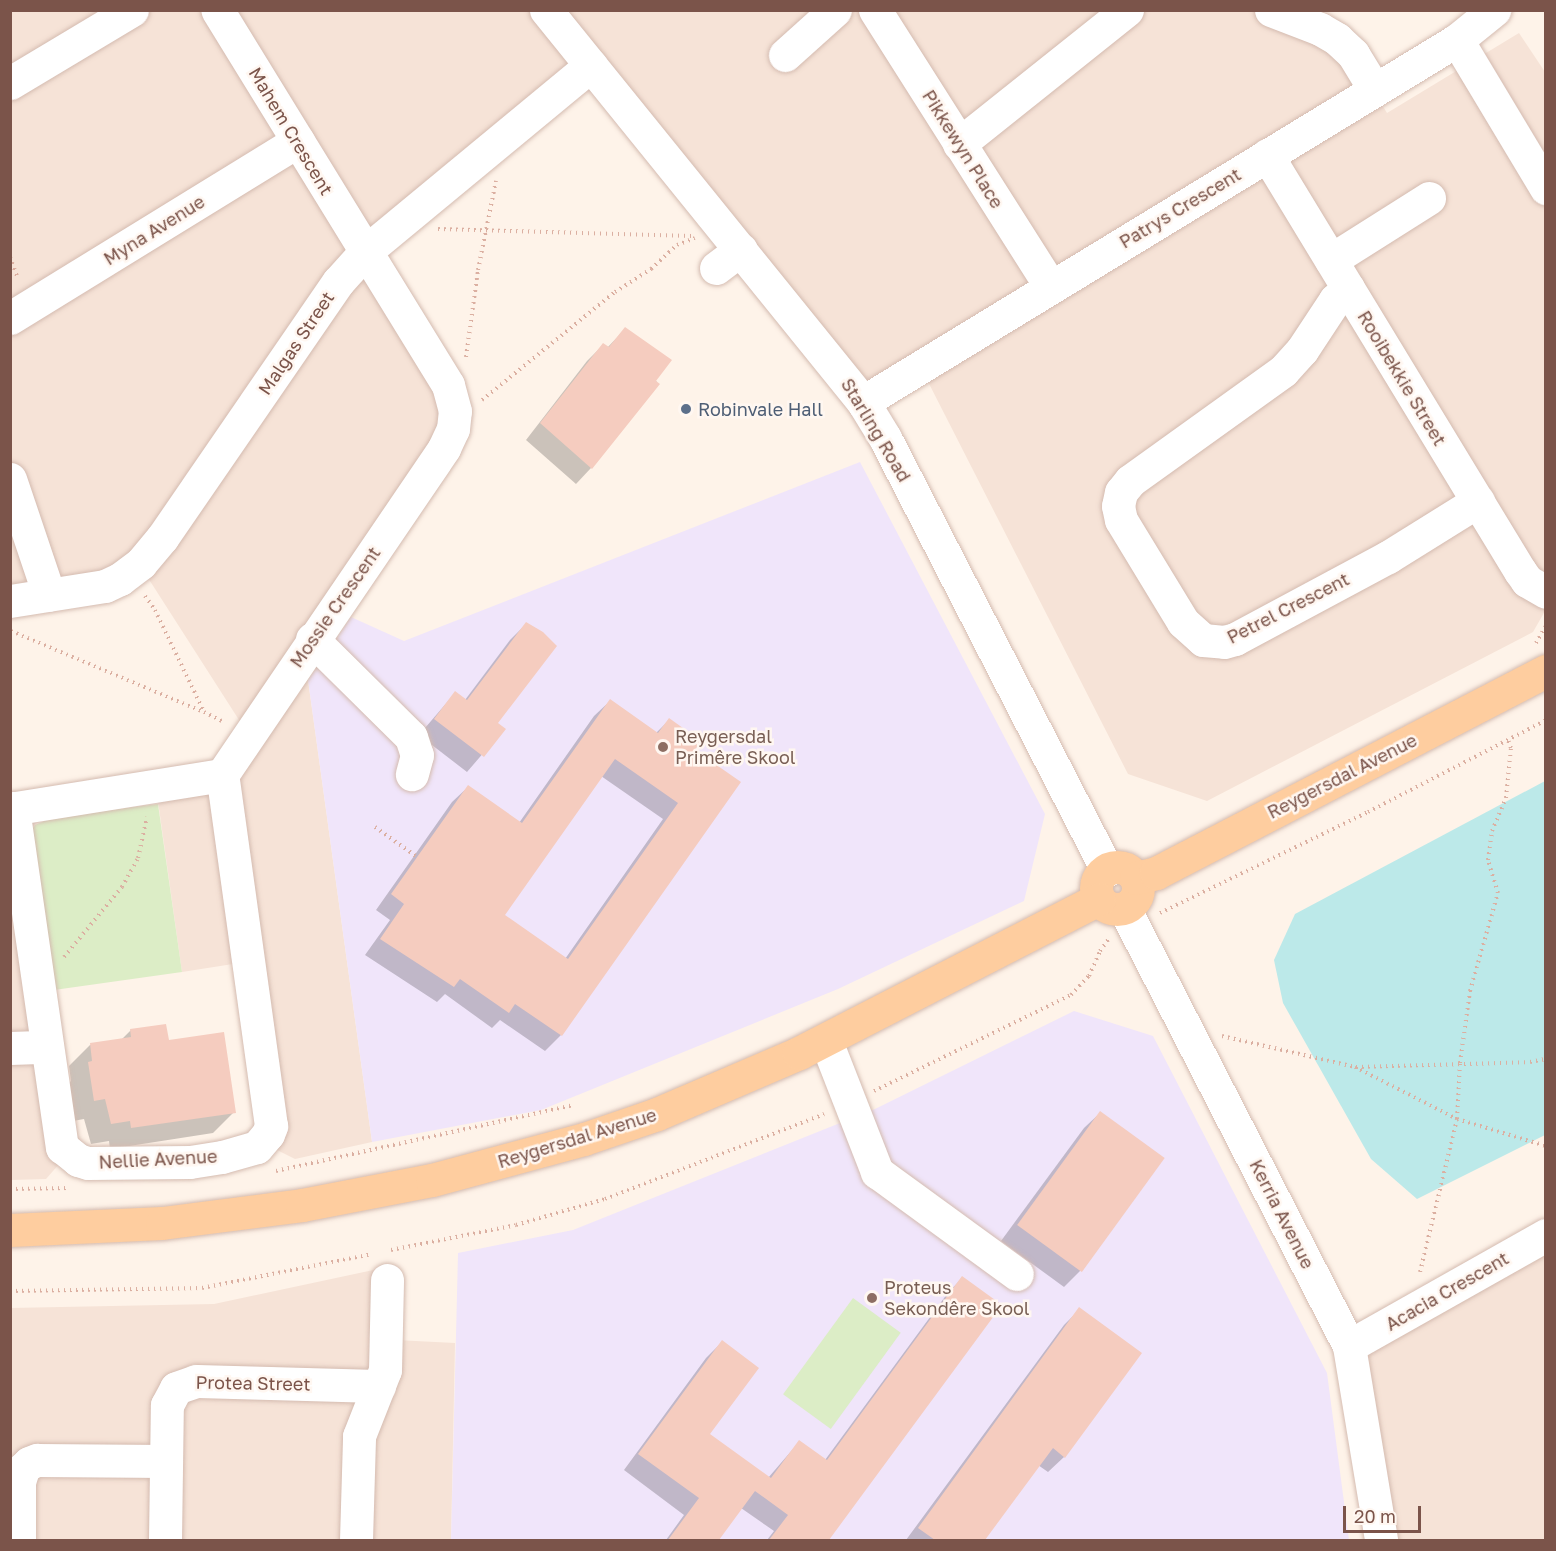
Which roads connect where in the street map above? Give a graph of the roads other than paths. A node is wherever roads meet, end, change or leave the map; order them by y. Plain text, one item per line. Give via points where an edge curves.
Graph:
1 (132, 10) edge
2 (216, 10) edge
3 (546, 10) edge
4 (835, 10) edge
5 (875, 10) edge
6 (1127, 10) edge
7 (1271, 10) edge
8 (1494, 10) edge
9 (1456, 40) junction
10 (785, 55) dead end
11 (591, 65) junction
12 (10, 83) edge
13 (1375, 90) junction
14 (298, 141) junction
15 (959, 144) junction
16 (1268, 155) junction
17 (1545, 188) edge
18 (1429, 198) dead end
19 (365, 252) junction
20 (1331, 260) junction
21 (1051, 287) junction
22 (1348, 288) junction
23 (10, 318) edge
24 (863, 402) junction
25 (10, 479) edge
26 (1478, 501) junction
27 (1545, 592) edge
28 (49, 595) junction
29 (10, 601) edge
30 (312, 639) junction
31 (1545, 670) edge
32 (412, 774) dead end
33 (222, 775) junction
34 (12, 808) edge
35 (1120, 896) junction
36 (826, 1041) junction
37 (10, 1047) edge
38 (47, 1047) junction
39 (10, 1230) edge
40 (1545, 1234) edge
41 (384, 1261) road end
42 (1017, 1274) dead end
43 (1349, 1346) junction
44 (378, 1386) junction
45 (166, 1461) junction
46 (19, 1540) edge
47 (165, 1540) edge
48 (356, 1540) edge
49 (1381, 1540) edge

1 - 12 street
2 - 14 street, Mahem Crescent
3 - 11 street, Starling Road
4 - 10 street
5 - 15 street, Pikkewyn Place
6 - 15 street
7 - 13 street via 1337,39 1353,54
8 - 9 street, Patrys Crescent
9 - 13 street, Patrys Crescent
9 - 17 street
11 - 19 street, Malgas Street
11 - 24 street, Starling Road via 728,258
13 - 16 street, Patrys Crescent
14 - 19 street, Mahem Crescent
14 - 23 street, Myna Avenue
15 - 21 street, Pikkewyn Place
16 - 20 street, Rooibekkie Street
16 - 21 street, Patrys Crescent
18 - 20 street
19 - 28 street, Malgas Street via 338,282 162,538 133,570 105,586
19 - 30 street, Mossie Crescent via 451,398 453,429 444,448
20 - 22 street, Rooibekkie Street
21 - 24 street, Patrys Crescent
22 - 26 street, Rooibekkie Street
22 - 26 street, Petrel Crescent via 1283,371 1130,481 1121,492 1121,520 1158,581 1188,629 1203,640 1224,642 1388,557
24 - 35 street, Starling Road
25 - 28 street
26 - 27 street, Rooibekkie Street via 1527,581
28 - 29 street, Malgas Street
30 - 32 street via 411,737 417,754
30 - 33 street, Mossie Crescent
31 - 35 main road, Reygersdal Avenue via 1156,873
33 - 34 street
33 - 38 street, Nellie Avenue via 270,1116 268,1134 249,1151 190,1162 78,1160 62,1148
34 - 38 street, Nellie Avenue
35 - 36 main road, Reygersdal Avenue
35 - 43 street, Kerria Avenue
36 - 39 main road, Reygersdal Avenue via 657,1114 573,1142 432,1180 233,1215 103,1227
36 - 42 street via 878,1172
37 - 38 street
40 - 43 street, Acacia Crescent
41 - 44 street via 385,1370
43 - 49 street, Kerria Avenue
44 - 45 street, Protea Street via 196,1381 182,1384 168,1398
44 - 48 street via 359,1436
45 - 46 street via 29,1463 20,1482
45 - 47 street, Protea Street

